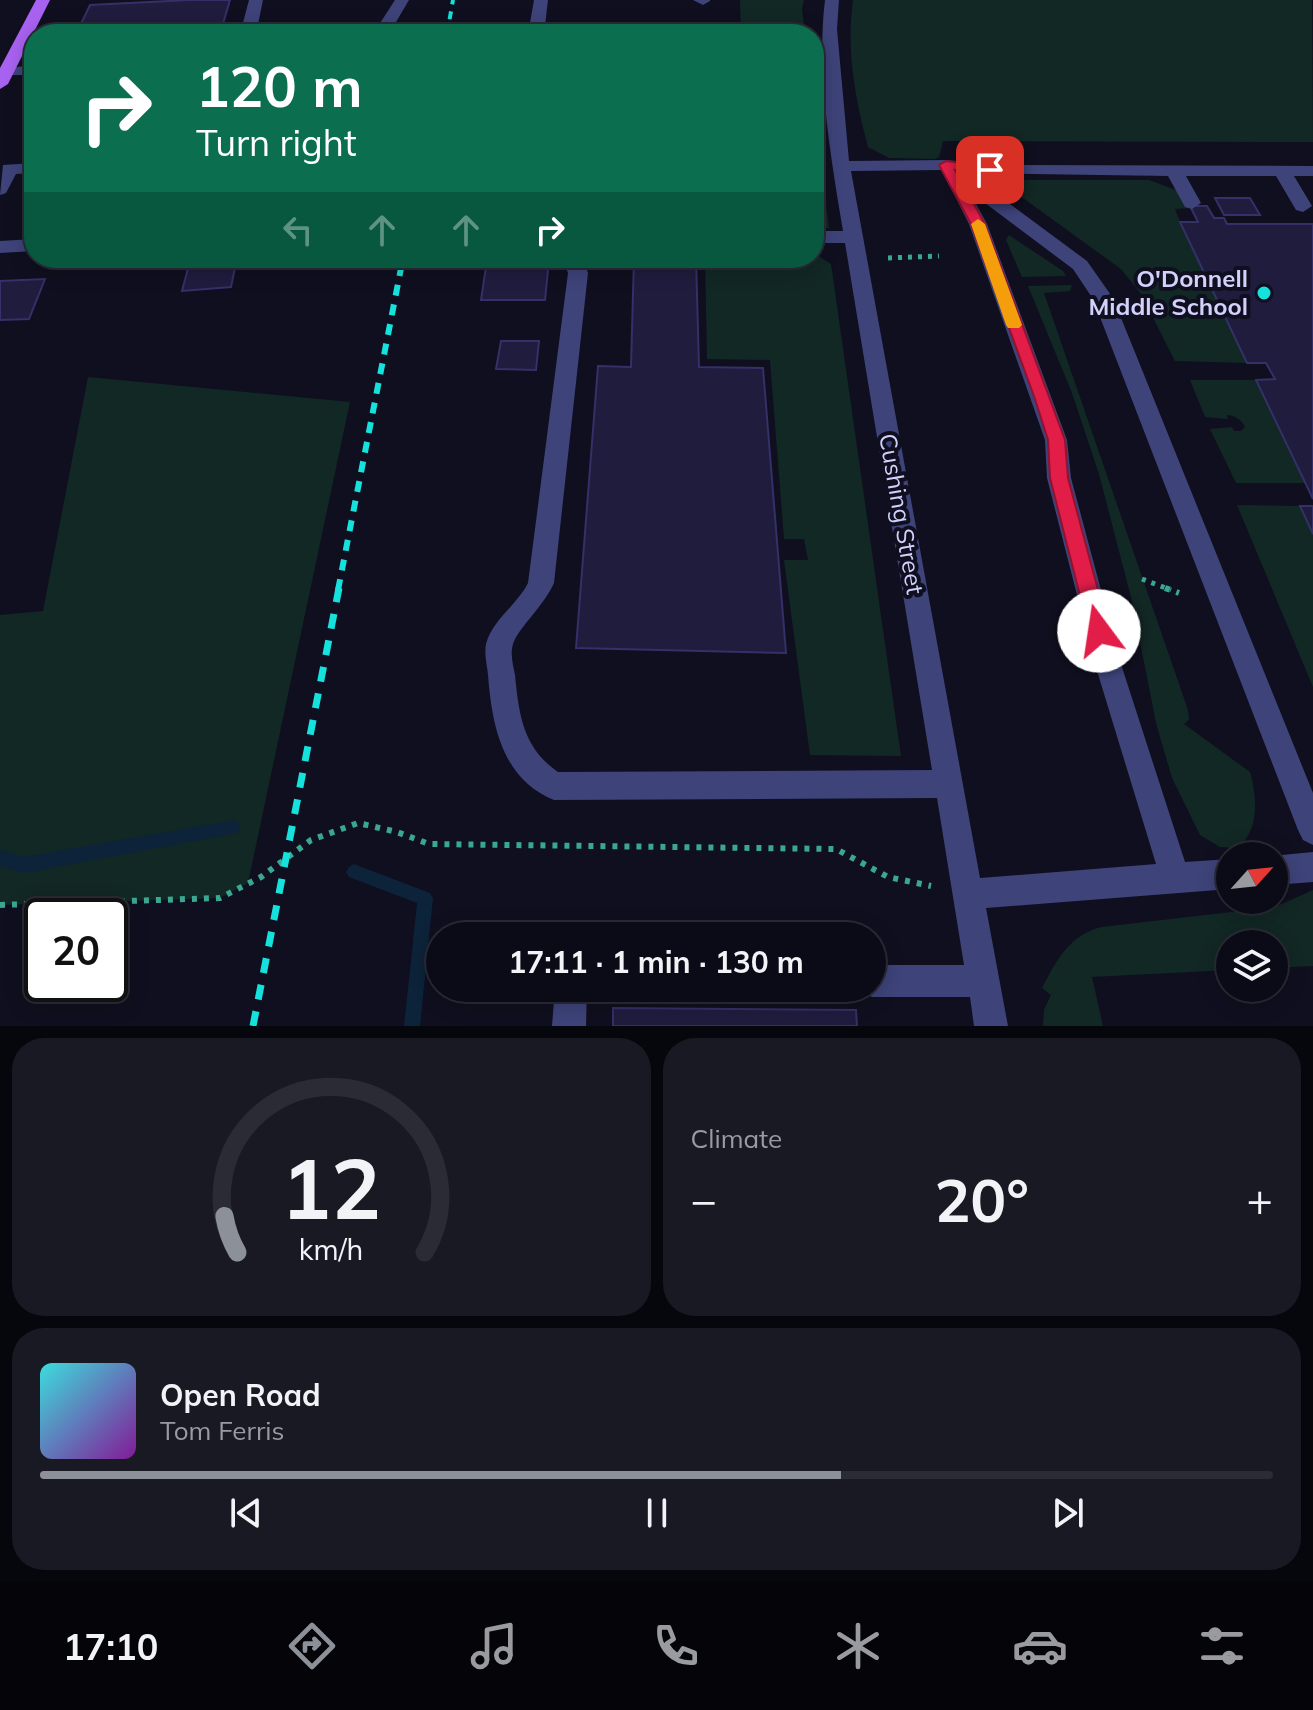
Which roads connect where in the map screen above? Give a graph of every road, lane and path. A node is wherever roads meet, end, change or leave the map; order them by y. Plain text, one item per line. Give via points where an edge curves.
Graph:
1 (43, 0) edge
2 (256, 0) edge
3 (402, 0) edge
4 (541, 0) edge
5 (832, 0) edge
6 (31, 24) edge
7 (250, 24) edge
8 (387, 24) edge
9 (537, 24) edge
10 (24, 37) edge
11 (24, 73) edge
12 (3, 78) edge
13 (946, 165) junction
14 (841, 166) junction
15 (24, 168) edge
16 (1174, 171) junction
17 (1282, 171) junction
18 (1313, 171) edge
19 (0, 189) edge
20 (1192, 203) dead end
21 (1303, 206) dead end
22 (824, 237) edge
23 (853, 237) junction
24 (24, 246) edge
25 (0, 247) edge
26 (939, 256) dead end
27 (887, 258) dead end
28 (576, 268) edge
29 (1142, 579) dead end
30 (1179, 593) dead end
31 (948, 784) junction
32 (1313, 830) edge
33 (1313, 867) edge
34 (1288, 869) edge
35 (1216, 875) edge
36 (1175, 878) junction
37 (967, 894) junction
38 (0, 905) edge
39 (886, 981) edge
40 (983, 981) junction
41 (570, 1002) edge
42 (569, 1026) edge
43 (991, 1026) edge

1 - 6 main road
2 - 7 street
3 - 8 street
4 - 9 street
5 - 14 street, Cushing Street via 829,29
10 - 12 main road
11 - 12 street
13 - 14 street
13 - 16 street
13 - 32 street via 1080,265 1098,289
13 - 36 street via 978,224 1043,399 1107,661
14 - 23 street, Cushing Street
15 - 19 street via 9,169
16 - 17 street
16 - 20 street
17 - 18 street
17 - 21 street
22 - 23 street
23 - 31 street, Cushing Street
24 - 25 street
26 - 27 path
28 - 31 street via 541,583 538,595 507,628 499,645 504,719 522,757 535,775 554,786
29 - 30 path
31 - 37 street, Cushing Street
33 - 34 street
35 - 36 street
36 - 37 street
37 - 38 path via 888,877 836,849 429,844 358,823 311,840 261,877 220,898
37 - 40 street, Cushing Street
39 - 40 street
40 - 43 street, Cushing Street
41 - 42 street

